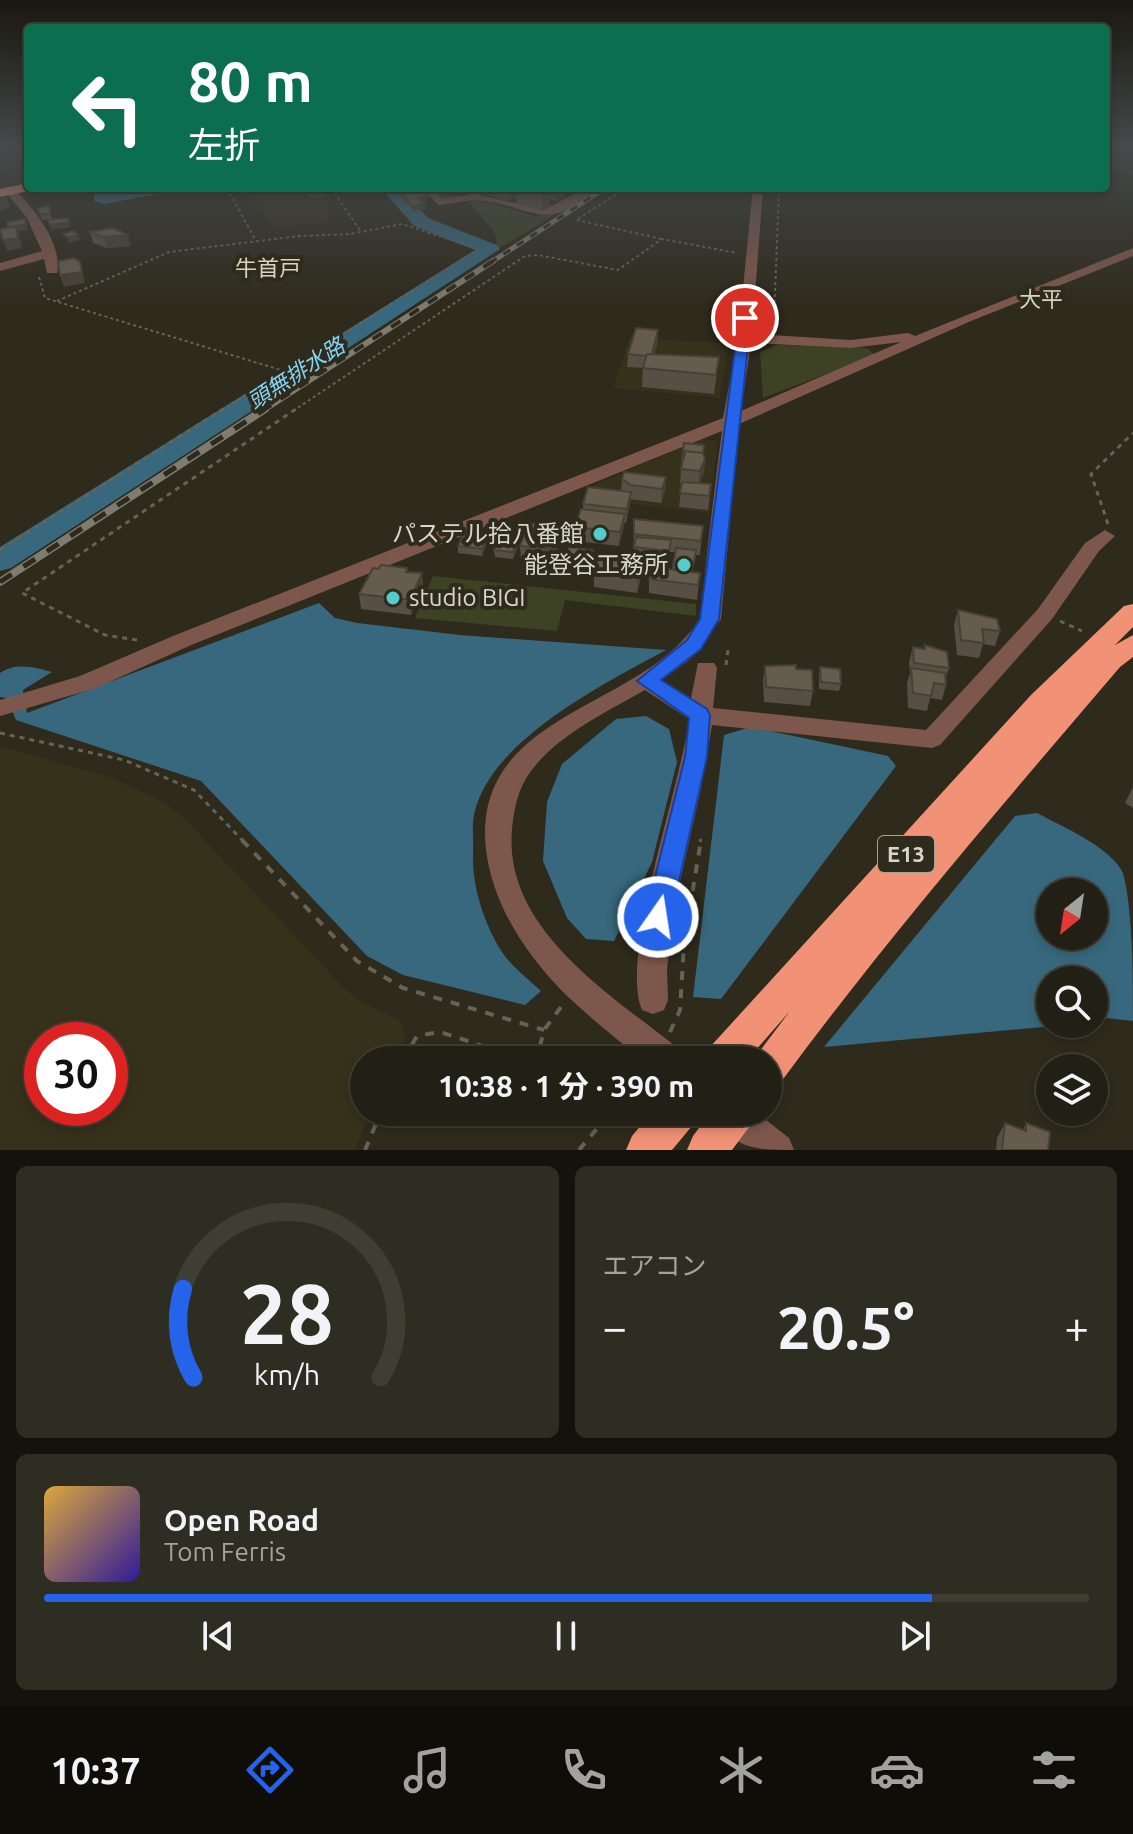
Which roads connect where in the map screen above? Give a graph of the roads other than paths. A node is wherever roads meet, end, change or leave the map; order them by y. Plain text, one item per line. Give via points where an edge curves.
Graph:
1 (18, 200) edge
2 (498, 200) edge
3 (573, 200) edge
4 (757, 200) edge
5 (1133, 252) edge
6 (50, 253) junction
7 (0, 267) edge
8 (52, 270) dead end
9 (965, 320) junction
10 (745, 338) junction
11 (731, 421) junction
12 (1105, 536) road end
13 (1133, 612) edge
14 (1133, 644) edge
15 (715, 672) road end
16 (647, 681) junction
17 (0, 708) edge
18 (700, 715) junction
19 (653, 1000) dead end
20 (651, 1046) edge
21 (735, 1046) edge
22 (782, 1050) edge
23 (666, 1126) edge
24 (724, 1126) edge
25 (748, 1126) edge
26 (646, 1150) edge
27 (707, 1150) edge
28 (777, 1150) edge

1 - 6 street
2 - 3 street via 544,213
4 - 10 street
5 - 9 street
6 - 7 street
6 - 8 street
9 - 10 street via 909,337 851,344
9 - 11 street
10 - 11 street
11 - 16 street via 710,619 694,645
11 - 17 street via 88,682
12 - 18 street via 1045,614 932,739
13 - 21 highway, E13 via 1041,702
14 - 22 highway, E13 via 1111,661 903,900
15 - 18 street
16 - 18 street
16 - 20 street via 576,718 541,745 510,782 498,834 502,873 517,912 577,985
18 - 19 street via 696,757 658,917
23 - 26 highway
24 - 27 highway
25 - 28 street

